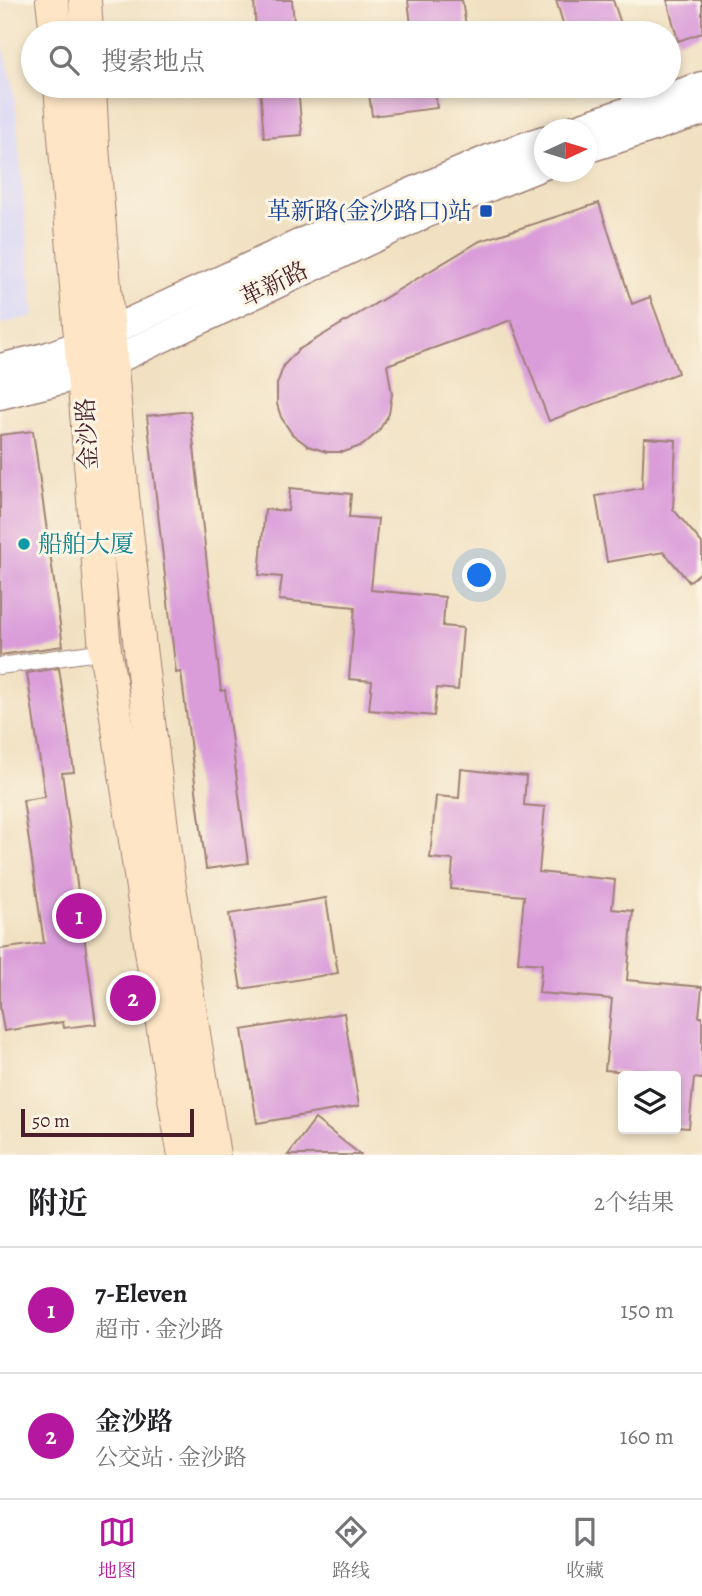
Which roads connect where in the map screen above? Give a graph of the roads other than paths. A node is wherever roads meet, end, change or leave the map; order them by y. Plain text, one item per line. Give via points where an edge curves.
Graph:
1 (52, 0) edge
2 (85, 0) edge
3 (55, 21) edge
4 (86, 21) edge
5 (702, 86) edge
6 (681, 93) edge
7 (61, 98) edge
8 (91, 98) edge
9 (667, 98) edge
10 (702, 111) edge
11 (597, 122) edge
12 (534, 143) edge
13 (597, 145) edge
14 (534, 169) edge
15 (112, 346) junction
16 (83, 358) junction
17 (0, 368) edge
18 (0, 396) edge
19 (105, 651) junction
20 (0, 666) edge
21 (184, 1155) edge
22 (214, 1155) edge

1 - 3 main road
2 - 4 main road
5 - 6 street
7 - 16 main road, 金沙路
8 - 15 main road, 金沙路
9 - 11 street
10 - 13 street
12 - 15 street, 革新路 via 402,196
14 - 15 street, 革新路
15 - 16 street, 革新路
15 - 22 main road, 金沙路 via 132,575 167,869
16 - 17 street, 革新路 via 49,356
16 - 18 street, 革新路
16 - 19 main road, 金沙路
19 - 20 street
19 - 21 main road, 金沙路

